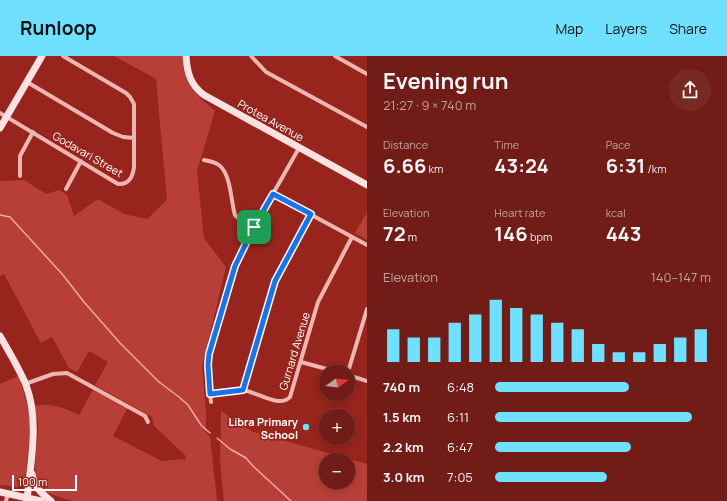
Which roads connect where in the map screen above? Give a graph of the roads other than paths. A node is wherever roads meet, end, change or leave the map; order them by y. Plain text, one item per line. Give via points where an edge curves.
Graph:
1 (42, 56) edge
2 (63, 56) edge
3 (186, 56) edge
4 (250, 56) edge
5 (335, 56) edge
6 (367, 74) edge
7 (27, 82) junction
8 (3, 115) edge
9 (367, 127) edge
10 (0, 128) edge
11 (33, 132) junction
12 (134, 138) junction
13 (299, 148) junction
14 (204, 160) dead end
15 (81, 161) junction
16 (20, 176) dead end
17 (367, 185) edge
18 (66, 189) dead end
19 (273, 194) junction
20 (311, 214) junction
21 (254, 227) junction
22 (352, 237) junction
23 (367, 245) edge
24 (367, 309) edge
25 (1, 341) edge
26 (301, 362) junction
27 (350, 365) edge
28 (319, 367) edge
29 (355, 376) edge
30 (367, 381) edge
31 (25, 384) junction
32 (243, 390) junction
33 (210, 394) junction
34 (211, 402) dead end
35 (148, 422) dead end
36 (30, 466) junction
37 (0, 492) edge
38 (8, 493) junction
39 (27, 500) edge
40 (6, 501) edge
41 (41, 501) edge
42 (51, 501) edge

1 - 7 street
2 - 12 street, Godavari Street via 130,97 134,104
3 - 13 street, Protea Avenue via 189,77 198,91
4 - 9 street via 266,72
5 - 6 street
7 - 8 street
7 - 12 street via 113,133 123,138
8 - 10 street
8 - 11 street, Godavari Street
11 - 15 street, Godavari Street
11 - 16 street via 20,156
12 - 15 street, Godavari Street via 134,171 125,184 118,184
13 - 17 street, Protea Avenue
13 - 19 street
14 - 21 street via 222,167 228,180 235,215
15 - 18 street
19 - 20 street
19 - 21 street
20 - 22 street
20 - 32 street via 275,281
21 - 33 street via 235,266 212,344 208,365
22 - 23 street
22 - 26 street, Gurnard Avenue via 320,296
24 - 27 street
25 - 31 street
26 - 28 street
26 - 32 street, Gurnard Avenue via 290,397 285,400 278,401
29 - 30 street
31 - 35 street via 53,374 67,373 145,416
31 - 36 street via 33,416
32 - 33 street, Gurnard Avenue
33 - 34 street
36 - 39 street
36 - 42 street via 35,486
37 - 38 street
38 - 39 street
38 - 40 street
39 - 41 street

